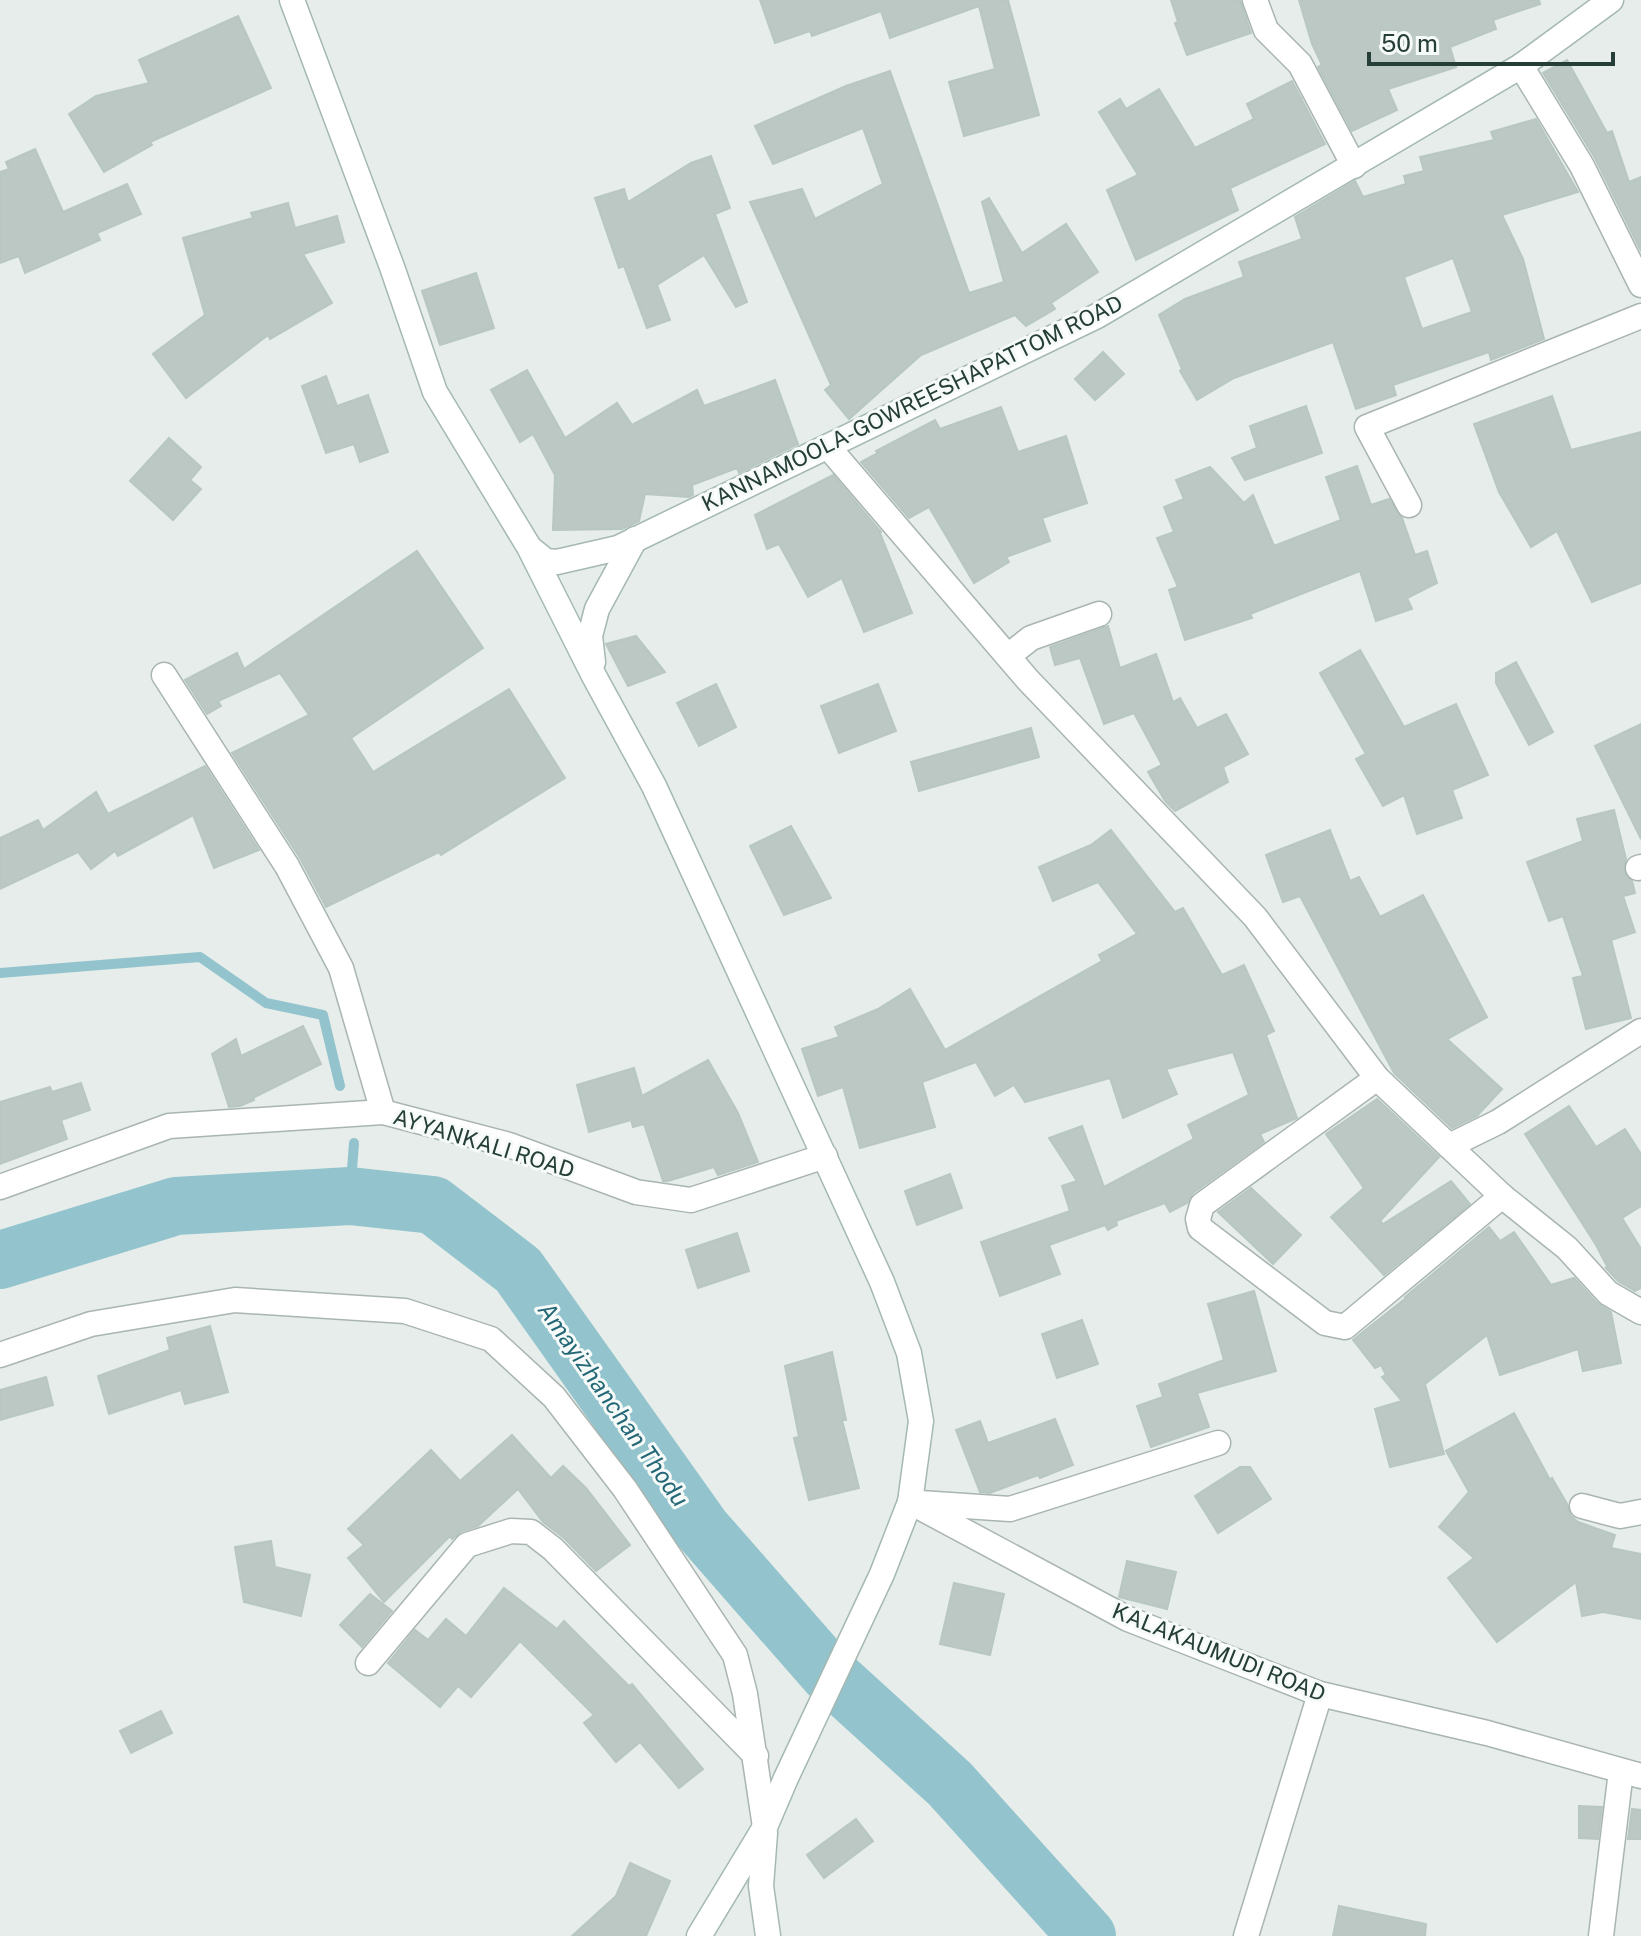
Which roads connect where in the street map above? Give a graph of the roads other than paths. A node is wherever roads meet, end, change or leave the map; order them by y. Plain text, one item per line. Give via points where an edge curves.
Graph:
1 (292, 0) edge
2 (1255, 0) edge
3 (1611, 0) edge
4 (1521, 66) junction
5 (1354, 166) junction
6 (1641, 285) edge
7 (1641, 316) edge
8 (829, 448) junction
9 (1409, 505) dead end
10 (635, 539) junction
11 (529, 547) junction
12 (1099, 614) dead end
13 (1008, 656) junction
14 (164, 675) dead end
15 (594, 676) junction
16 (1641, 1031) edge
17 (1377, 1078) junction
18 (383, 1112) junction
19 (1449, 1146) junction
20 (825, 1156) junction
21 (0, 1187) edge
22 (1502, 1196) junction
23 (1641, 1312) edge
24 (0, 1355) edge
25 (1218, 1443) dead end
26 (910, 1502) junction
27 (1582, 1506) dead end
28 (1641, 1512) edge
29 (368, 1663) dead end
30 (1320, 1694) junction
31 (756, 1756) junction
32 (1631, 1774) edge
33 (765, 1827) junction
34 (699, 1936) edge
35 (768, 1936) edge
36 (1246, 1936) edge
37 (1601, 1936) edge

1 - 11 street via 435,392
2 - 5 street via 1266,30 1300,64
3 - 4 street, KANNAMOOLA-GOWREESHAPATTOM ROAD
4 - 5 street, KANNAMOOLA-GOWREESHAPATTOM ROAD
4 - 6 street via 1582,166
5 - 8 street, KANNAMOOLA-GOWREESHAPATTOM ROAD via 1097,316
7 - 9 street via 1367,427
8 - 10 street, KANNAMOOLA-GOWREESHAPATTOM ROAD
8 - 13 street
10 - 11 street, KANNAMOOLA-GOWREESHAPATTOM ROAD via 557,562 546,561
10 - 15 street via 597,609 590,636
11 - 15 street
12 - 13 street via 1031,638
13 - 17 street via 1255,917
14 - 18 street via 287,866 341,968
15 - 20 street via 654,786
16 - 19 street via 1498,1122
17 - 19 street
17 - 22 street via 1202,1205 1200,1228 1325,1323 1345,1327
18 - 20 street, AYYANKALI ROAD via 509,1145 636,1192 691,1200
18 - 21 street, AYYANKALI ROAD via 169,1126
19 - 22 street
20 - 26 street via 909,1353 921,1421
22 - 23 street via 1567,1248 1608,1293
24 - 31 street via 91,1324 235,1300 405,1311 491,1339 554,1397 625,1489 735,1655
25 - 26 street via 1010,1509
26 - 30 street, KALAKAUMUDI ROAD via 1128,1619
26 - 33 street
27 - 28 street via 1620,1516
29 - 31 street via 467,1545 511,1531 531,1532
30 - 32 street, KALAKAUMUDI ROAD
30 - 36 street
31 - 33 street
32 - 37 street
33 - 34 street
33 - 35 street via 761,1886

